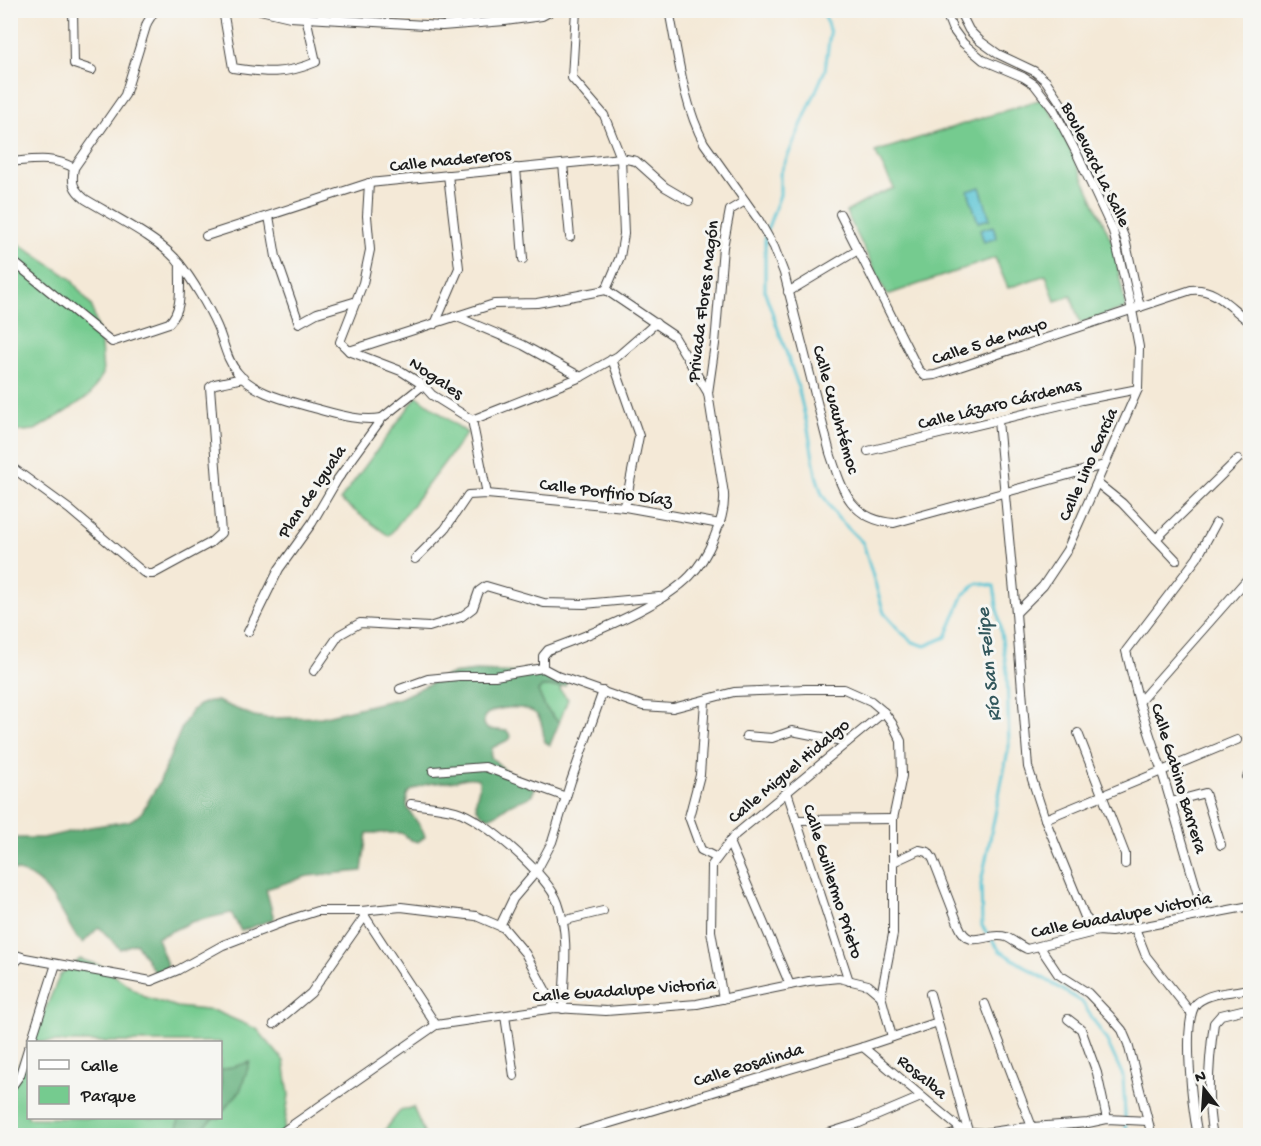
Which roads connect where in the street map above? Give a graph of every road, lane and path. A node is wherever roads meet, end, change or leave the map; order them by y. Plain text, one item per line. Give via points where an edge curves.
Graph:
1 (73, 10) edge
2 (155, 10) edge
3 (223, 10) edge
4 (260, 10) edge
5 (554, 10) edge
6 (576, 10) edge
7 (669, 10) edge
8 (945, 10) edge
9 (958, 10) edge
10 (288, 14) edge
11 (306, 17) junction
12 (92, 70) dead end
13 (621, 158) junction
14 (10, 162) edge
15 (563, 164) junction
16 (74, 168) junction
17 (516, 168) junction
18 (448, 175) junction
19 (369, 183) junction
20 (690, 201) dead end
21 (745, 201) junction
22 (840, 214) dead end
23 (269, 216) junction
24 (206, 236) dead end
25 (570, 237) dead end
26 (858, 250) junction
27 (10, 259) edge
28 (523, 259) dead end
29 (180, 264) junction
30 (606, 290) junction
31 (788, 292) junction
32 (357, 301) junction
33 (1136, 308) junction
34 (455, 316) junction
35 (656, 322) junction
36 (1251, 322) edge
37 (435, 324) junction
38 (349, 351) junction
39 (612, 359) junction
40 (581, 377) junction
41 (243, 378) junction
42 (423, 385) junction
43 (1138, 389) junction
44 (708, 393) junction
45 (382, 418) junction
46 (472, 420) junction
47 (998, 421) junction
48 (868, 452) dead end
49 (1238, 459) dead end
50 (10, 465) edge
51 (1104, 465) junction
52 (1097, 483) junction
53 (1005, 493) junction
54 (487, 494) junction
55 (626, 507) junction
56 (720, 524) junction
57 (1216, 524) dead end
58 (1156, 539) junction
59 (415, 559) dead end
60 (1176, 560) dead end
61 (1251, 576) edge
62 (665, 596) junction
63 (1017, 613) junction
64 (248, 632) dead end
65 (543, 668) junction
66 (314, 671) dead end
67 (400, 689) dead end
68 (603, 690) junction
69 (705, 701) junction
70 (1139, 702) junction
71 (884, 712) junction
72 (1078, 733) dead end
73 (746, 735) dead end
74 (1237, 740) dead end
75 (847, 742) junction
76 (433, 771) dead end
77 (1162, 772) junction
78 (787, 792) junction
79 (1102, 796) junction
80 (566, 797) junction
81 (1171, 802) junction
82 (411, 804) dead end
83 (893, 819) junction
84 (1045, 819) junction
85 (796, 820) junction
86 (729, 842) junction
87 (1221, 845) dead end
88 (717, 858) junction
89 (894, 862) junction
90 (1125, 864) dead end
91 (536, 872) junction
92 (1251, 906) edge
93 (603, 911) dead end
94 (363, 913) junction
95 (1204, 915) junction
96 (562, 921) junction
97 (500, 926) junction
98 (1135, 928) junction
99 (1098, 931) junction
100 (1040, 947) junction
101 (10, 953) edge
102 (21, 957) junction
103 (56, 964) junction
104 (10, 967) edge
105 (849, 981) junction
106 (790, 985) junction
107 (1251, 989) edge
108 (930, 994) dead end
109 (881, 996) junction
110 (723, 999) junction
111 (985, 1004) dead end
112 (559, 1008) junction
113 (1251, 1008) edge
114 (1191, 1013) junction
115 (505, 1016) junction
116 (1068, 1019) dead end
117 (938, 1022) junction
118 (274, 1024) dead end
119 (436, 1025) junction
120 (892, 1037) junction
121 (31, 1041) edge
122 (863, 1047) junction
123 (27, 1052) edge
124 (514, 1076) dead end
125 (10, 1089) edge
126 (921, 1097) junction
127 (1110, 1119) junction
128 (1148, 1121) junction
129 (1032, 1127) junction
130 (965, 1132) edge
131 (280, 1133) dead end
132 (567, 1136) edge
133 (819, 1136) edge
134 (948, 1136) edge
135 (1152, 1136) edge
136 (1198, 1136) edge
137 (1213, 1136) edge

1 - 12 street via 74,64
2 - 16 street via 147,23 125,95
3 - 11 street via 233,68 265,73 299,70 316,62
4 - 10 street
5 - 11 street via 542,16 442,26
6 - 13 street via 573,78 604,115
7 - 21 street, Calle Cuauhtémoc via 693,119 704,143
8 - 33 street, Boulevard La Salle via 963,43 983,60 1034,84 1054,110 1113,231
9 - 33 street, Boulevard La Salle via 980,41 1034,71 1046,81 1064,108 1125,239
10 - 11 street
13 - 15 street, Calle Madereros
13 - 20 street via 636,161 664,187
13 - 30 street via 624,234 620,257
14 - 16 street via 61,161
15 - 17 street, Calle Madereros
15 - 25 street
16 - 29 street via 75,191 166,249
17 - 18 street, Calle Madereros
17 - 28 street
18 - 19 street, Calle Madereros
18 - 37 street via 459,268
19 - 23 street, Calle Madereros
19 - 32 street via 370,250
21 - 31 street, Calle Cuauhtémoc via 770,238
21 - 44 street, Privada Flores Magón via 730,210
22 - 26 street, Calle 5 de Mayo
23 - 24 street, Calle Madereros
23 - 32 street via 276,257 299,324 317,313
26 - 31 street
26 - 33 street, Calle 5 de Mayo via 925,376
27 - 29 street via 112,342 169,323 176,316
29 - 41 street via 217,327 227,357
30 - 34 street via 537,303 494,304
30 - 35 street
31 - 53 street, Calle Cuauhtémoc via 830,453 845,494 857,509 876,521 894,523
32 - 38 street via 340,342
33 - 36 street, Calle 5 de Mayo via 1203,288
33 - 43 street, Calle Lino García
34 - 37 street
34 - 40 street via 523,345
35 - 39 street
35 - 44 street via 674,336
37 - 38 street
38 - 42 street, Nogales via 401,371
39 - 40 street
39 - 55 street via 639,435
40 - 46 street
41 - 45 street via 284,399 358,419
41 - 50 street via 210,387 221,533 153,574 143,572
42 - 45 street, Plan de Iguala
42 - 46 street, Nogales
43 - 47 street, Calle Lázaro Cárdenas
43 - 51 street, Calle Lino García
44 - 56 street, Privada Flores Magón via 724,494
45 - 64 street, Plan de Iguala via 289,554
46 - 54 street
47 - 48 street, Calle Lázaro Cárdenas
47 - 53 street
49 - 58 street
51 - 52 street, Calle Lino García
51 - 53 street, Calle Cuauhtémoc
52 - 58 street
52 - 63 street, Calle Lino García via 1067,550 1043,586
53 - 63 street
54 - 55 street, Calle Porfirio Díaz
54 - 59 street via 468,495 445,529
55 - 56 street, Calle Porfirio Díaz
56 - 62 street, Privada Flores Magón via 706,555 689,577
57 - 70 street, Calle Gabino Barrera via 1197,558 1126,651
58 - 60 street
61 - 70 street
62 - 65 street, Privada Flores Magón via 548,650 543,656
62 - 66 street via 584,604 544,603 486,586 479,591 473,608 461,617 429,627 360,623 339,634
63 - 84 street via 1028,767
65 - 67 street via 428,680
65 - 68 street
68 - 69 street via 643,706 673,708
68 - 80 street
69 - 71 street via 734,692 844,689 871,701
69 - 88 street via 700,775 689,817 701,850
70 - 77 street, Calle Gabino Barrera
71 - 75 street, Calle Miguel Hidalgo
71 - 83 street via 901,741 903,776
72 - 79 street
73 - 75 street via 772,738 792,731
74 - 77 street
75 - 78 street, Calle Miguel Hidalgo
76 - 80 street via 486,767
77 - 79 street
77 - 81 street, Calle Gabino Barrera
78 - 85 street, Calle Guillermo Prieto
78 - 86 street, Calle Miguel Hidalgo
79 - 84 street
79 - 90 street via 1125,854
80 - 91 street via 552,842
81 - 87 street via 1205,793
81 - 95 street, Calle Gabino Barrera
82 - 91 street via 457,811 483,824
83 - 85 street
83 - 89 street
84 - 99 street via 1085,917
85 - 105 street, Calle Guillermo Prieto
86 - 88 street, Calle Miguel Hidalgo
86 - 106 street
88 - 110 street, Calle Miguel Hidalgo via 712,865 711,932
89 - 100 street, Calle Guadalupe Victoria via 920,850 930,853 967,938 999,936 1027,949
89 - 109 street via 893,934
91 - 96 street via 557,901
91 - 97 street via 513,899
92 - 95 street, Calle Guadalupe Victoria
93 - 96 street
94 - 97 street via 401,907 476,916
94 - 103 street via 316,911 223,945 151,981
94 - 118 street via 312,993
94 - 119 street
95 - 98 street, Calle Guadalupe Victoria
96 - 112 street via 565,943
97 - 112 street via 525,953
98 - 99 street, Calle Guadalupe Victoria
98 - 114 street via 1146,956
99 - 100 street, Calle Guadalupe Victoria
100 - 128 street via 1058,974 1092,997 1122,1030
101 - 102 street
102 - 103 street
102 - 104 street
103 - 121 street
105 - 106 street, Calle Guadalupe Victoria via 839,978
105 - 109 street, Calle Guadalupe Victoria via 868,986
106 - 110 street, Calle Guadalupe Victoria
107 - 114 street via 1203,999
108 - 117 street
109 - 120 street
110 - 112 street, Calle Guadalupe Victoria via 606,1011
111 - 129 street
112 - 115 street, Calle Guadalupe Victoria
113 - 137 street via 1221,1015 1214,1023 1210,1097
114 - 136 street via 1190,1083
115 - 119 street, Calle Guadalupe Victoria
115 - 124 street
116 - 127 street via 1081,1029
117 - 120 street, Calle Rosalinda
117 - 130 street
119 - 131 street
120 - 122 street, Calle Rosalinda
122 - 126 street, Rosalba
122 - 132 street, Calle Rosalinda
123 - 125 street via 20,1075
126 - 130 street, Rosalba
126 - 133 street
127 - 128 street
127 - 129 street
128 - 135 street
129 - 130 street
130 - 134 street

